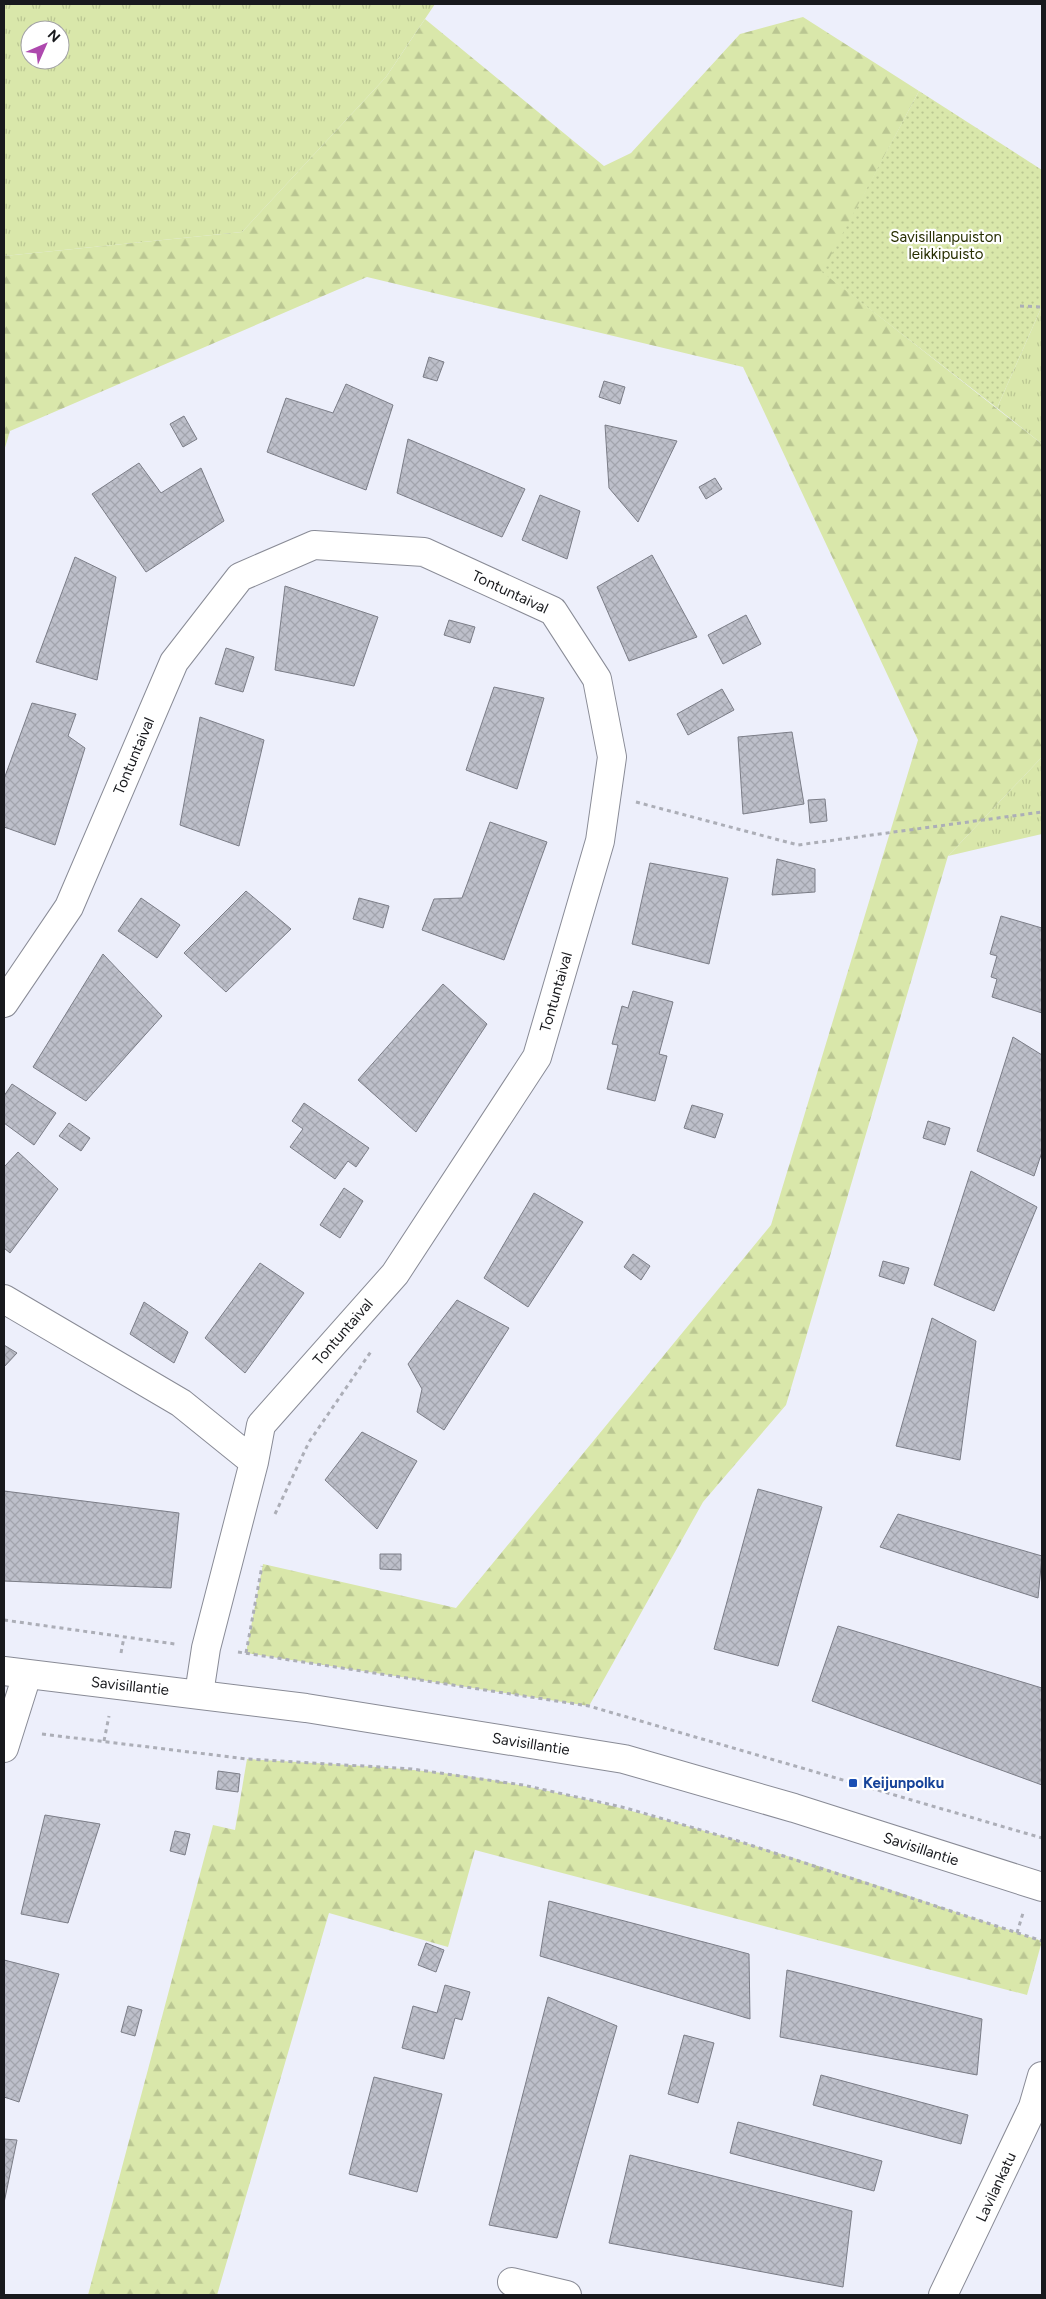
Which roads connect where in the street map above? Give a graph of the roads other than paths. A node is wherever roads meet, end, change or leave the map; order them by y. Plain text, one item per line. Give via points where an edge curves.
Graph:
1 (4, 1003) edge
2 (4, 1299) edge
3 (254, 1462) junction
4 (15, 1673) edge
5 (199, 1694) junction
6 (6, 1739) edge
7 (1042, 1887) edge
8 (1042, 2076) edge
9 (512, 2282) dead end
10 (567, 2295) edge
11 (943, 2295) edge

1 - 3 street, Tontuntaival via 69,907 174,662 240,577 314,545 424,552 553,611 597,679 612,757 600,841 536,1057 395,1274 261,1425
2 - 3 street via 181,1404
3 - 5 street, Tontuntaival via 206,1648
4 - 5 street, Savisillantie
4 - 6 street
5 - 7 street, Savisillantie via 624,1759 794,1808
8 - 11 street, Lavilankatu via 1033,2107
9 - 10 street

